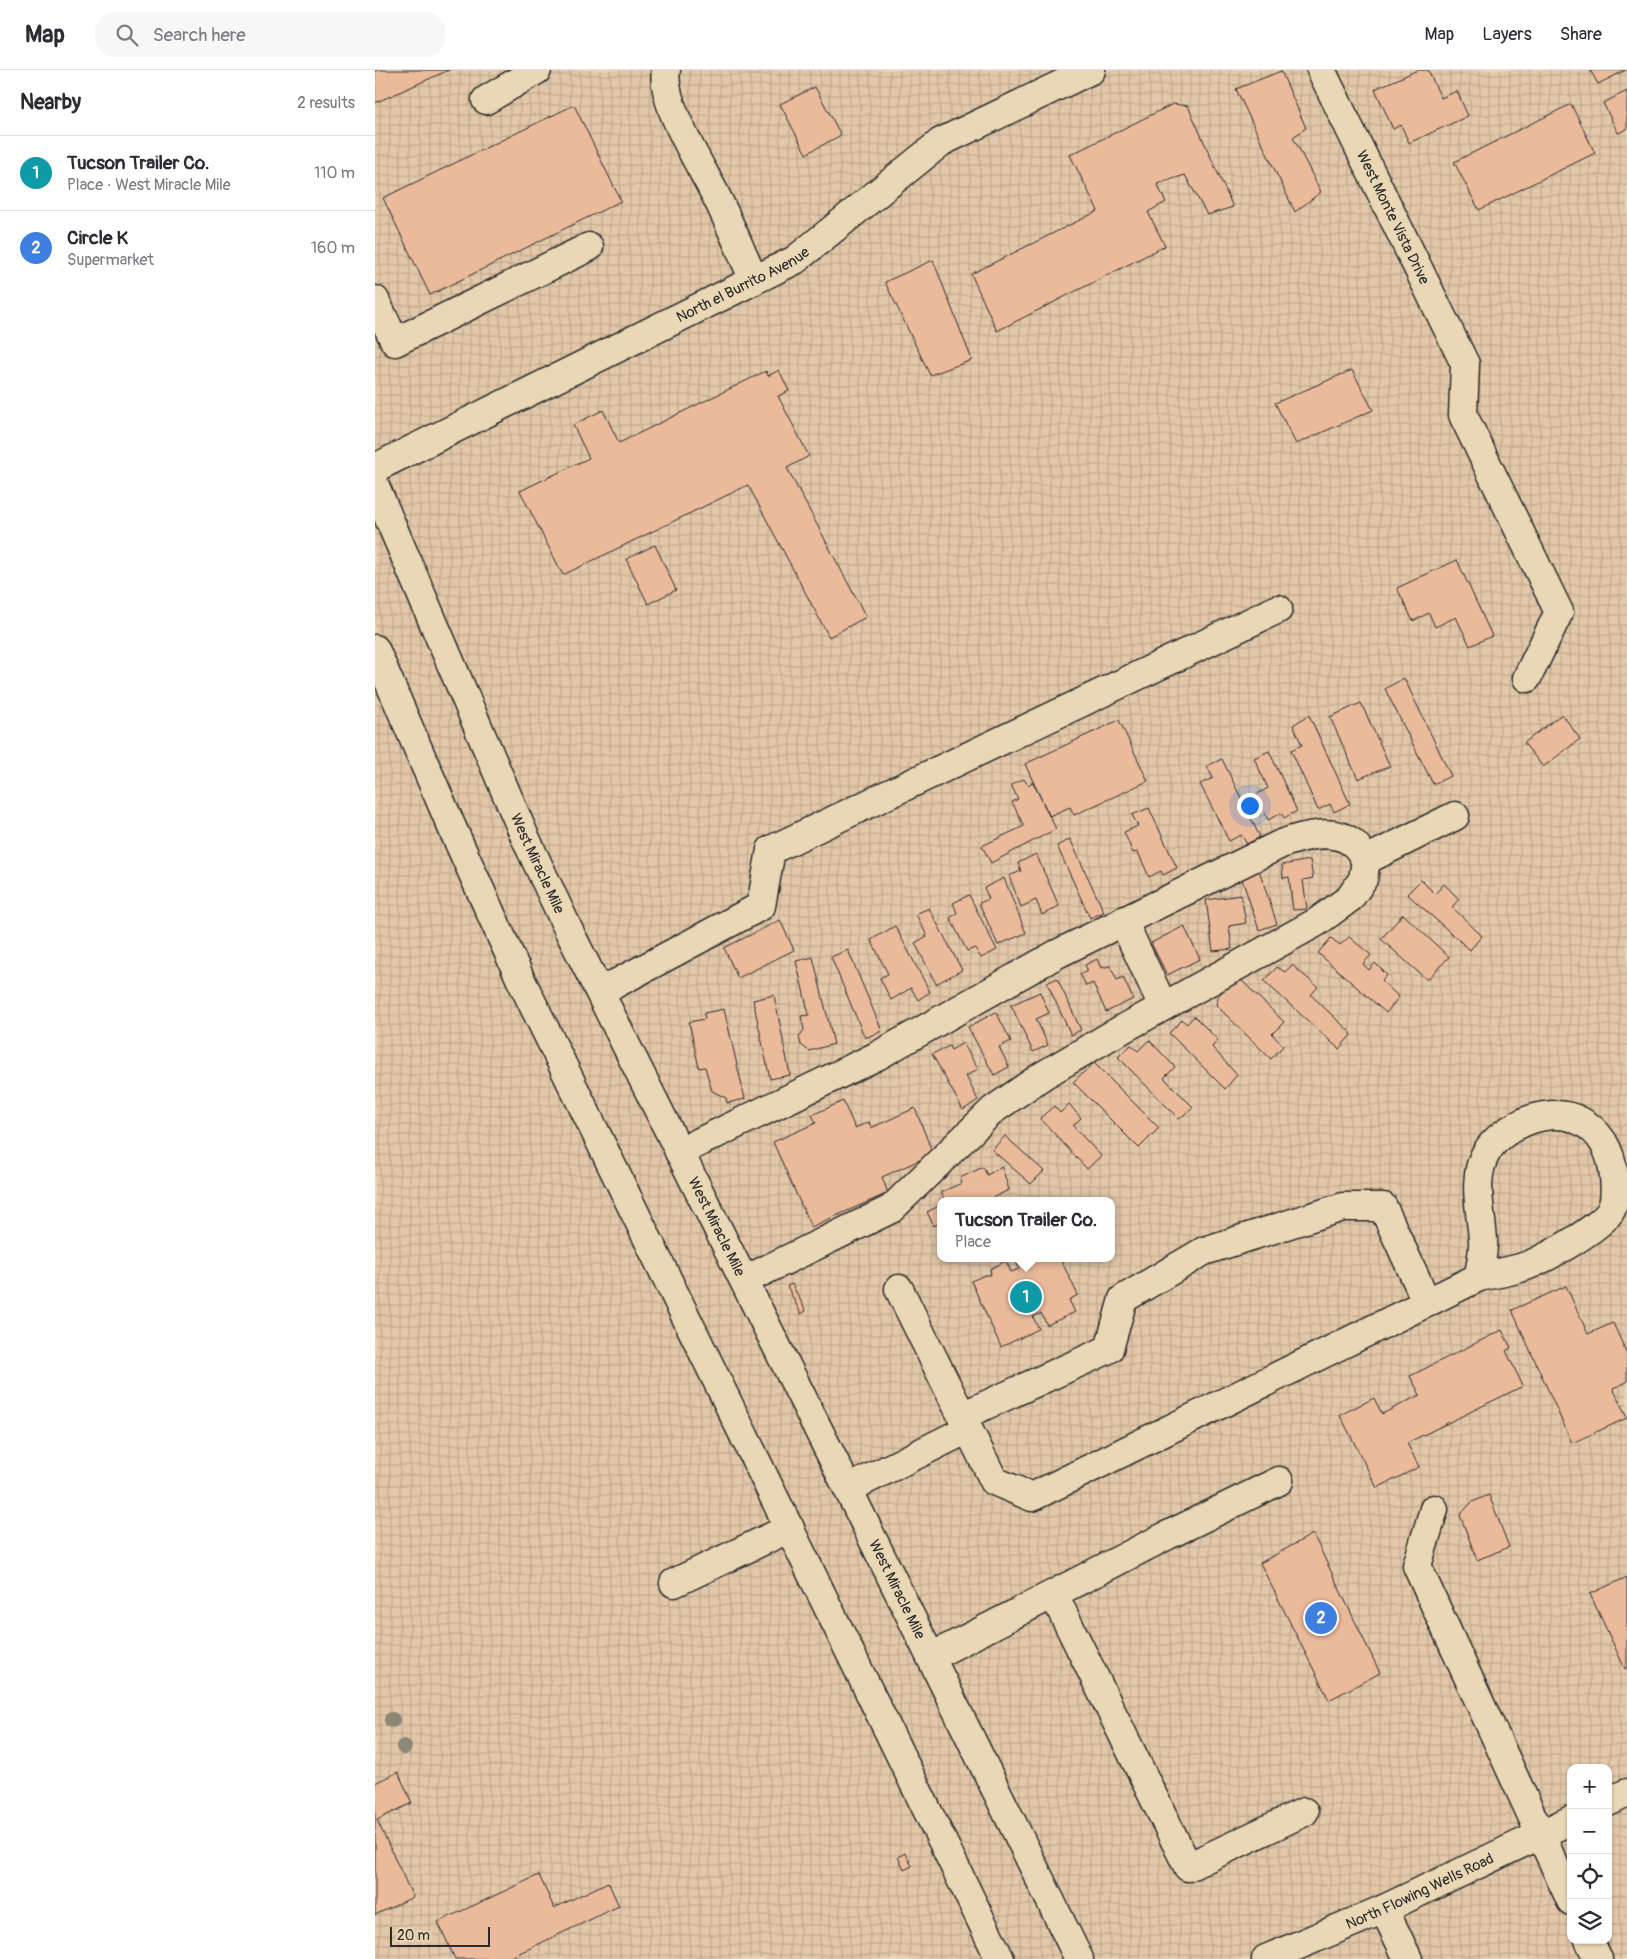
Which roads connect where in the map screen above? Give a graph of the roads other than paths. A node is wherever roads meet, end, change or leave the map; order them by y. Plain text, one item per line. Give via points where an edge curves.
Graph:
1 (537, 70) edge
2 (666, 70) edge
3 (1091, 70) edge
4 (1321, 70) edge
5 (485, 100) dead end
6 (589, 247) dead end
7 (755, 280) junction
8 (375, 300) edge
9 (375, 468) edge
10 (375, 486) edge
11 (1278, 609) dead end
12 (375, 649) edge
13 (1527, 678) dead end
14 (1455, 816) dead end
15 (1366, 860) junction
16 (1123, 921) junction
17 (600, 992) junction
18 (1163, 1006) junction
19 (679, 1152) junction
20 (1479, 1277) junction
21 (745, 1280) junction
22 (899, 1289) dead end
23 (1427, 1303) junction
24 (965, 1423) junction
25 (1279, 1481) dead end
26 (848, 1489) junction
27 (1434, 1509) dead end
28 (790, 1528) junction
29 (675, 1583) dead end
30 (1054, 1595) junction
31 (931, 1657) junction
32 (1627, 1793) edge
33 (1612, 1800) edge
34 (1304, 1812) dead end
35 (1567, 1822) edge
36 (1539, 1836) junction
37 (1570, 1899) edge
38 (1384, 1909) junction
39 (1591, 1944) edge
40 (1000, 1959) edge
41 (1079, 1959) edge
42 (1266, 1959) edge
43 (1408, 1959) edge
44 (1598, 1959) edge

1 - 5 main road
2 - 7 main road via 667,96 677,120
3 - 7 main road, North el Burrito Avenue via 941,142 795,260
4 - 13 main road, West Monte Vista Drive via 1465,364 1463,415 1559,612
6 - 8 main road via 395,342
7 - 9 main road, North el Burrito Avenue
10 - 17 main road, West Miracle Mile via 525,837
11 - 17 main road via 771,850 761,906
12 - 28 main road via 502,939
14 - 15 main road
15 - 16 main road via 1354,843 1333,835 1312,834 1281,844
15 - 18 main road via 1363,879 1350,898 1317,922
16 - 18 main road
16 - 19 main road via 1057,954 877,1056
17 - 19 main road, West Miracle Mile
18 - 21 main road via 1042,1076 993,1110 891,1209
19 - 21 main road, West Miracle Mile
20 - 20 main road via 1483,1242 1478,1177 1487,1151 1503,1133 1531,1117 1561,1114 1589,1124 1612,1161 1615,1187 1611,1210 1593,1230 1521,1268
20 - 23 main road
21 - 26 main road, West Miracle Mile
22 - 24 main road
23 - 24 main road via 1031,1497 993,1481
23 - 24 main road via 1383,1207 1343,1207 1204,1251 1123,1299 1109,1349
24 - 26 main road
25 - 30 main road
26 - 31 main road, West Miracle Mile
27 - 36 main road via 1417,1566
28 - 29 main road
28 - 40 main road
30 - 31 main road
30 - 34 main road via 1189,1867
31 - 41 main road, West Miracle Mile
32 - 33 main road
35 - 36 main road, North Flowing Wells Road
36 - 37 main road
36 - 38 main road, North Flowing Wells Road
38 - 42 main road, North Flowing Wells Road
38 - 43 main road
39 - 44 main road

